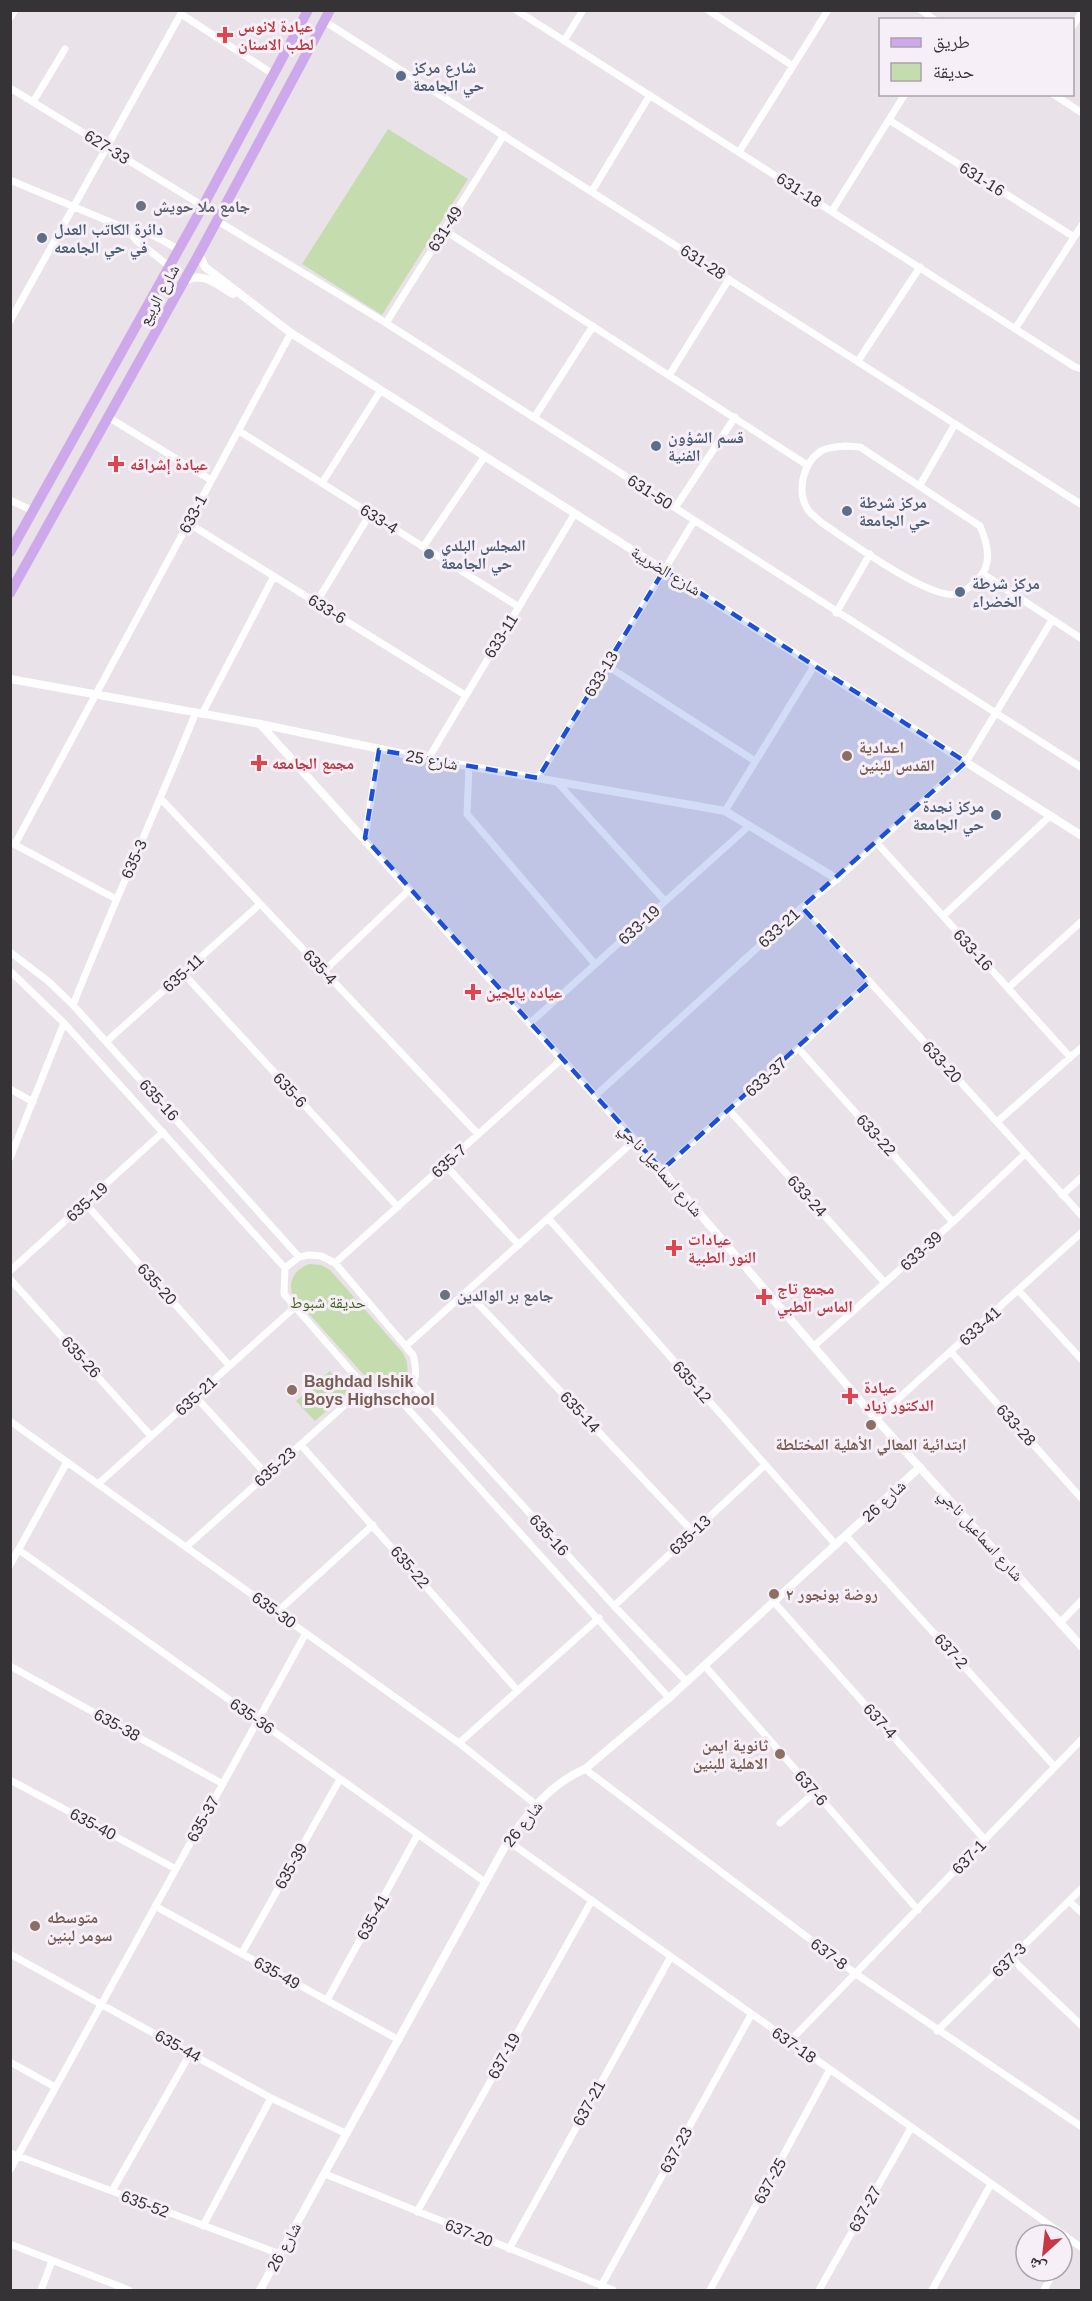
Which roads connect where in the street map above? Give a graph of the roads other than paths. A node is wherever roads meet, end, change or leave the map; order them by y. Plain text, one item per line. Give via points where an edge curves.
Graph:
1 (15, 10) edge
2 (308, 10) edge
3 (330, 10) edge
4 (516, 10) edge
5 (583, 10) edge
6 (708, 10) edge
7 (828, 10) edge
8 (182, 12) edge
9 (10, 18) edge
10 (324, 21) junction
11 (564, 41) junction
12 (65, 49) dead end
13 (794, 66) junction
14 (273, 74) junction
15 (10, 88) edge
16 (650, 95) junction
17 (904, 96) edge
18 (1056, 96) edge
19 (33, 102) junction
20 (1082, 113) edge
21 (889, 120) junction
22 (504, 135) junction
23 (107, 147) junction
24 (739, 152) junction
25 (10, 180) edge
26 (592, 191) junction
27 (74, 206) junction
28 (203, 206) junction
29 (832, 211) junction
30 (216, 220) junction
31 (1082, 225) edge
32 (127, 229) junction
33 (444, 230) junction
34 (1074, 237) junction
35 (178, 249) junction
36 (199, 254) junction
37 (169, 266) junction
38 (920, 267) junction
39 (729, 279) junction
40 (183, 282) junction
41 (251, 304) junction
42 (13, 312) edge
43 (10, 321) edge
44 (386, 323) junction
45 (593, 326) junction
46 (1015, 329) junction
47 (291, 333) junction
48 (858, 361) junction
49 (1082, 369) edge
50 (670, 374) junction
51 (381, 390) junction
52 (108, 417) junction
53 (735, 417) junction
54 (534, 418) junction
55 (955, 424) junction
56 (239, 431) junction
57 (484, 456) junction
58 (807, 465) junction
59 (211, 480) junction
60 (322, 483) junction
61 (920, 485) junction
62 (10, 500) edge
63 (1082, 505) edge
64 (675, 508) junction
65 (33, 511) junction
66 (575, 513) junction
67 (370, 514) junction
68 (694, 521) junction
69 (188, 523) junction
70 (423, 547) junction
71 (10, 552) edge
72 (870, 554) junction
73 (664, 570) junction
74 (983, 574) junction
75 (274, 576) junction
76 (12, 589) edge
77 (316, 603) junction
78 (519, 607) junction
79 (836, 613) junction
80 (1052, 620) junction
81 (1082, 639) edge
82 (606, 665) junction
83 (814, 666) junction
84 (10, 679) edge
85 (95, 695) junction
86 (465, 695) junction
87 (199, 713) junction
88 (995, 713) junction
89 (260, 724) junction
90 (379, 750) junction
91 (428, 759) junction
92 (755, 761) junction
93 (966, 762) junction
94 (469, 766) junction
95 (1082, 768) edge
96 (538, 778) junction
97 (557, 782) junction
98 (161, 799) junction
99 (725, 811) junction
100 (1050, 816) junction
101 (749, 826) junction
102 (1082, 836) edge
103 (365, 838) junction
104 (13, 843) edge
105 (877, 843) junction
106 (837, 879) junction
107 (409, 890) junction
108 (116, 899) junction
109 (665, 902) junction
110 (260, 904) junction
111 (802, 907) junction
112 (942, 916) junction
113 (1082, 921) edge
114 (10, 952) edge
115 (595, 964) junction
116 (10, 971) edge
117 (324, 971) junction
118 (183, 973) junction
119 (869, 982) junction
120 (1008, 988) junction
121 (73, 1005) junction
122 (64, 1023) junction
123 (530, 1023) junction
124 (106, 1041) junction
125 (1082, 1047) edge
126 (798, 1048) junction
127 (1070, 1057) junction
128 (562, 1059) junction
129 (10, 1089) edge
130 (596, 1096) junction
131 (33, 1102) junction
132 (729, 1110) junction
133 (997, 1122) junction
134 (163, 1132) junction
135 (478, 1134) junction
136 (635, 1140) junction
137 (1025, 1154) junction
138 (10, 1158) edge
139 (445, 1165) junction
140 (662, 1170) junction
141 (1082, 1177) edge
142 (1062, 1195) junction
143 (85, 1203) junction
144 (398, 1207) junction
145 (1082, 1216) edge
146 (549, 1219) junction
147 (953, 1222) junction
148 (1082, 1232) edge
149 (519, 1245) junction
150 (299, 1257) junction
151 (335, 1263) junction
152 (285, 1268) junction
153 (10, 1271) edge
154 (10, 1279) edge
155 (885, 1283) junction
156 (1019, 1291) junction
157 (467, 1292) junction
158 (294, 1308) junction
159 (406, 1346) junction
160 (814, 1346) junction
161 (951, 1352) junction
162 (1082, 1360) edge
163 (230, 1365) junction
164 (413, 1385) junction
165 (365, 1387) junction
166 (195, 1396) junction
167 (399, 1399) junction
168 (876, 1419) junction
169 (10, 1421) edge
170 (151, 1436) junction
171 (301, 1444) junction
172 (67, 1462) junction
173 (765, 1465) junction
174 (920, 1467) junction
175 (267, 1475) junction
176 (98, 1484) junction
177 (1082, 1499) edge
178 (373, 1525) junction
179 (693, 1532) junction
180 (846, 1536) junction
181 (836, 1545) junction
182 (186, 1547) junction
183 (19, 1551) junction
184 (10, 1565) edge
185 (1082, 1600) edge
186 (774, 1602) junction
187 (614, 1606) junction
188 (277, 1612) junction
189 (599, 1618) junction
190 (1060, 1623) junction
191 (306, 1633) junction
192 (1082, 1647) edge
193 (10, 1666) edge
194 (705, 1666) junction
195 (687, 1682) junction
196 (518, 1691) junction
197 (669, 1698) junction
198 (258, 1720) junction
199 (1082, 1739) edge
200 (459, 1743) junction
201 (1056, 1767) junction
202 (585, 1770) junction
203 (10, 1779) edge
204 (340, 1779) junction
205 (223, 1784) junction
206 (815, 1792) junction
207 (535, 1804) junction
208 (780, 1823) dead end
209 (418, 1834) junction
210 (985, 1840) junction
211 (508, 1841) junction
212 (176, 1869) junction
213 (485, 1882) junction
214 (1082, 1888) edge
215 (592, 1900) junction
216 (1069, 1900) junction
217 (155, 1906) junction
218 (918, 1910) junction
219 (1082, 1913) edge
220 (242, 1953) junction
221 (10, 1954) edge
222 (670, 1958) junction
223 (1011, 1958) junction
224 (856, 1974) junction
225 (327, 2000) junction
226 (101, 2004) junction
227 (751, 2015) junction
228 (1082, 2026) edge
229 (937, 2031) junction
230 (399, 2040) junction
231 (789, 2042) junction
232 (190, 2054) junction
233 (10, 2062) edge
234 (830, 2071) junction
235 (55, 2087) junction
236 (271, 2098) junction
237 (1082, 2127) edge
238 (911, 2128) junction
239 (347, 2134) junction
240 (14, 2155) edge
241 (10, 2170) edge
242 (325, 2174) junction
243 (991, 2184) junction
244 (112, 2191) junction
245 (417, 2212) junction
246 (1047, 2223) edge
247 (203, 2226) junction
248 (10, 2244) edge
249 (509, 2249) junction
250 (280, 2254) junction
251 (52, 2261) junction
252 (601, 2286) junction
253 (111, 2287) edge
254 (41, 2290) edge
255 (129, 2290) edge
256 (260, 2290) edge
257 (613, 2290) edge
258 (710, 2290) edge
259 (819, 2290) edge
260 (932, 2290) edge

1 - 9 street
2 - 14 main road, شارع الربيع
3 - 10 main road, شارع الربيع
4 - 11 street, 631-18
5 - 11 street
6 - 13 street
7 - 13 street
8 - 14 street
8 - 23 street
10 - 22 street, 631-28
10 - 30 main road, شارع الربيع
11 - 16 street, 631-18
12 - 19 street
13 - 24 street
14 - 28 main road, شارع الربيع
15 - 19 street, 627-33
16 - 24 street, 631-18
16 - 26 street
17 - 21 street
18 - 20 street
19 - 23 street, 627-33
21 - 29 street
21 - 34 street, 631-16
22 - 26 street, 631-28
22 - 33 street, 631-49
23 - 27 street
23 - 28 street, 627-33
24 - 29 street, 631-18
25 - 27 street
26 - 39 street, 631-28
27 - 32 street
27 - 42 street
28 - 35 main road, شارع الربيع
29 - 38 street, 631-18
30 - 36 main road, شارع الربيع
30 - 44 street, 631-50
31 - 34 street
32 - 35 street via 142,231
32 - 37 street via 137,242
33 - 44 street, 631-49
33 - 45 street
34 - 46 street
35 - 37 main road, شارع الربيع
36 - 40 main road, شارع الربيع
36 - 41 street, شارع الضريبة via 205,267
37 - 65 main road, شارع الربيع
38 - 46 street, 631-18
38 - 48 street
39 - 48 street, 631-28
39 - 50 street
40 - 41 street, شارع الضريبة via 191,277 204,278
40 - 52 main road, شارع الربيع
41 - 47 street, شارع الضريبة
42 - 43 street
44 - 54 street, 631-50
45 - 50 street
45 - 54 street
46 - 49 street, 631-18
47 - 51 street, شارع الضريبة
47 - 56 street, 633-1
48 - 55 street, 631-28
50 - 53 street
51 - 57 street, شارع الضريبة
51 - 60 street
52 - 59 street
52 - 76 main road, شارع الربيع
53 - 58 street
53 - 64 street
54 - 64 street, 631-50
55 - 61 street
55 - 63 street, 631-28
56 - 59 street, 633-1
56 - 60 street, 633-4
57 - 66 street, شارع الضريبة
57 - 70 street
58 - 61 street via 831,447 860,447
58 - 72 street via 803,488 809,511
59 - 69 street, 633-1
60 - 67 street, 633-4
61 - 74 street via 980,526 987,553
62 - 65 street
64 - 68 street, 631-50
65 - 71 main road, شارع الربيع
66 - 73 street, شارع الضريبة
66 - 78 street, 633-11
67 - 70 street, 633-4
67 - 77 street
68 - 73 street, 633-13
68 - 79 street, 631-50
69 - 75 street, 633-6
69 - 85 street, 633-1
70 - 78 street, 633-4
72 - 74 street via 939,593 963,591
72 - 79 street
73 - 82 street, 633-13
73 - 83 street, شارع الضريبة
74 - 80 street
75 - 77 street, 633-6
75 - 87 street, 635-3
77 - 86 street, 633-6
78 - 86 street, 633-11
79 - 88 street, 631-50
80 - 81 street
80 - 88 street, 633-21
82 - 92 street
82 - 96 street, 633-13
83 - 92 street
83 - 93 street, شارع الضريبة
84 - 85 street, شارع 25
85 - 87 street, شارع 25
85 - 104 street, 633-1
86 - 91 street, 633-11
87 - 89 street, شارع 25
87 - 98 street, 635-3
88 - 93 street, 633-21
88 - 95 street, 631-50
89 - 90 street, شارع 25
89 - 103 street, شارع اسماعيل ناجي
90 - 91 street, شارع 25
90 - 103 street
91 - 94 street, شارع 25
92 - 99 street
93 - 100 street, شارع الضريبة
93 - 105 street, 633-21
94 - 96 street, شارع 25
94 - 115 street via 467,814
96 - 97 street, شارع 25
97 - 99 street, شارع 25
97 - 109 street
98 - 108 street, 635-3
98 - 110 street, 635-4
99 - 101 street, شارع 25
100 - 102 street, شارع الضريبة
100 - 112 street
101 - 106 street, شارع 25
101 - 109 street, 633-19
103 - 107 street, شارع اسماعيل ناجي
104 - 108 street
105 - 106 street, 633-21
105 - 112 street, 633-16
106 - 111 street, 633-21
107 - 117 street
107 - 123 street, شارع اسماعيل ناجي
108 - 121 street, 635-3
109 - 115 street, 633-19
110 - 117 street, 635-4
110 - 118 street, 635-11
111 - 119 street, 633-20
111 - 130 street, 633-21
112 - 120 street, 633-16
113 - 120 street
114 - 121 street, 635-16
115 - 123 street, 633-19
116 - 122 street, 635-16
117 - 135 street, 635-4
118 - 124 street, 635-11
118 - 144 street, 635-6
119 - 126 street, 633-37
119 - 133 street, 633-20
120 - 127 street, 633-16
121 - 124 street, 635-16
122 - 131 street
122 - 134 street, 635-16
123 - 128 street, شارع اسماعيل ناجي
124 - 150 street, 635-16
125 - 127 street
126 - 132 street, 633-37
126 - 147 street, 633-22
127 - 133 street
128 - 130 street, شارع اسماعيل ناجي
128 - 135 street, 635-7
129 - 131 street
130 - 136 street, شارع اسماعيل ناجي
131 - 138 street
132 - 140 street, 633-37
132 - 155 street, 633-24
133 - 137 street, 633-20
134 - 143 street, 635-19
134 - 152 street, 635-16
135 - 139 street, 635-7
136 - 140 street, شارع اسماعيل ناجي
136 - 146 street
137 - 142 street, 633-20
137 - 147 street, 633-39
139 - 144 street, 635-7
139 - 149 street
140 - 160 street, شارع اسماعيل ناجي
141 - 142 street
142 - 145 street, 633-20
143 - 153 street, 635-19
143 - 163 street, 635-20
144 - 151 street, 635-7
146 - 149 street
146 - 173 street, 635-12
147 - 155 street, 633-39
148 - 156 street, 633-41
149 - 157 street
150 - 151 street via 321,1256
150 - 152 street
151 - 159 street
152 - 158 street via 284,1294
154 - 170 street, 635-26
155 - 160 street, 633-39
156 - 161 street, 633-41
156 - 162 street
157 - 159 street
157 - 179 street, 635-14
158 - 163 street, 635-21
158 - 165 street
159 - 164 street via 415,1362
160 - 168 street, شارع اسماعيل ناجي
161 - 168 street, 633-41
161 - 177 street, 633-28
163 - 166 street, 635-21
164 - 167 street
164 - 187 street, 635-16
165 - 167 street via 385,1399
165 - 171 street, 635-23
166 - 170 street, 635-21
166 - 175 street
167 - 189 street, 635-16
168 - 174 street, شارع اسماعيل ناجي
169 - 172 street, 635-30
170 - 176 street, 635-21
171 - 175 street, 635-23
171 - 178 street, 635-22
172 - 176 street, 635-30
172 - 183 street
173 - 179 street, 635-13
173 - 181 street, 635-12
174 - 180 street, شارع 26
174 - 190 street, شارع اسماعيل ناجي
175 - 182 street, 635-23
176 - 182 street, 635-30
178 - 188 street
178 - 196 street, 635-22
179 - 187 street, 635-13
180 - 181 street, شارع 26
180 - 201 street, 637-2
181 - 186 street, شارع 26
182 - 188 street, 635-30
183 - 184 street
183 - 198 street, 635-36
185 - 190 street
186 - 194 street, شارع 26
186 - 210 street, 637-4
187 - 195 street, 635-16
188 - 191 street, 635-30
189 - 196 street
189 - 197 street, 635-16
190 - 192 street, شارع اسماعيل ناجي
191 - 198 street, 635-37
191 - 200 street, 635-30
193 - 205 street, 635-38
194 - 195 street, شارع 26
194 - 206 street, 637-6
195 - 197 street, شارع 26
196 - 200 street
197 - 202 street, شارع 26
198 - 204 street, 635-36
198 - 205 street, 635-37
199 - 201 street, 637-1
200 - 207 street, 635-30
201 - 210 street, 637-1
202 - 207 street, شارع 26
202 - 224 street, 637-8
203 - 212 street, 635-40
204 - 209 street, 635-36
204 - 220 street, 635-39
205 - 212 street, 635-37
206 - 208 street
206 - 218 street, 637-6
207 - 211 street, شارع 26
209 - 213 street, 635-36
209 - 225 street, 635-41
210 - 218 street, 637-1
211 - 213 street, شارع 26
211 - 215 street, 637-18
212 - 217 street, 635-37
213 - 230 street, شارع 26
214 - 216 street, 637-3
215 - 222 street, 637-18
215 - 245 street, 637-19
216 - 219 street
216 - 223 street, 637-3
217 - 220 street, 635-49
217 - 226 street, 635-37
218 - 224 street, 637-1
220 - 225 street, 635-49
221 - 226 street, 635-44
222 - 227 street, 637-18
222 - 249 street, 637-21
223 - 228 street
223 - 229 street, 637-3
224 - 229 street, 637-8
224 - 231 street, 637-1
225 - 230 street, 635-49
226 - 232 street, 635-44
226 - 235 street, 635-37
227 - 231 street, 637-18
227 - 252 street, 637-23
229 - 237 street, 637-8
230 - 239 street, شارع 26
231 - 234 street, 637-18
232 - 236 street, 635-44
232 - 244 street
233 - 235 street
234 - 238 street, 637-18
234 - 258 street, 637-25
235 - 240 street, 635-37
236 - 239 street, 635-44
236 - 247 street
238 - 243 street, 637-18
238 - 259 street, 637-27
239 - 242 street, شارع 26
240 - 241 street, 635-37
240 - 244 street, 635-52
242 - 245 street, 637-20
242 - 250 street, شارع 26
243 - 246 street, 637-18
243 - 260 street
244 - 247 street, 635-52
245 - 249 street, 637-20
247 - 250 street, 635-52
248 - 251 street
249 - 252 street, 637-20
250 - 256 street, شارع 26
251 - 253 street
251 - 254 street
252 - 257 street, 637-20
253 - 255 street

